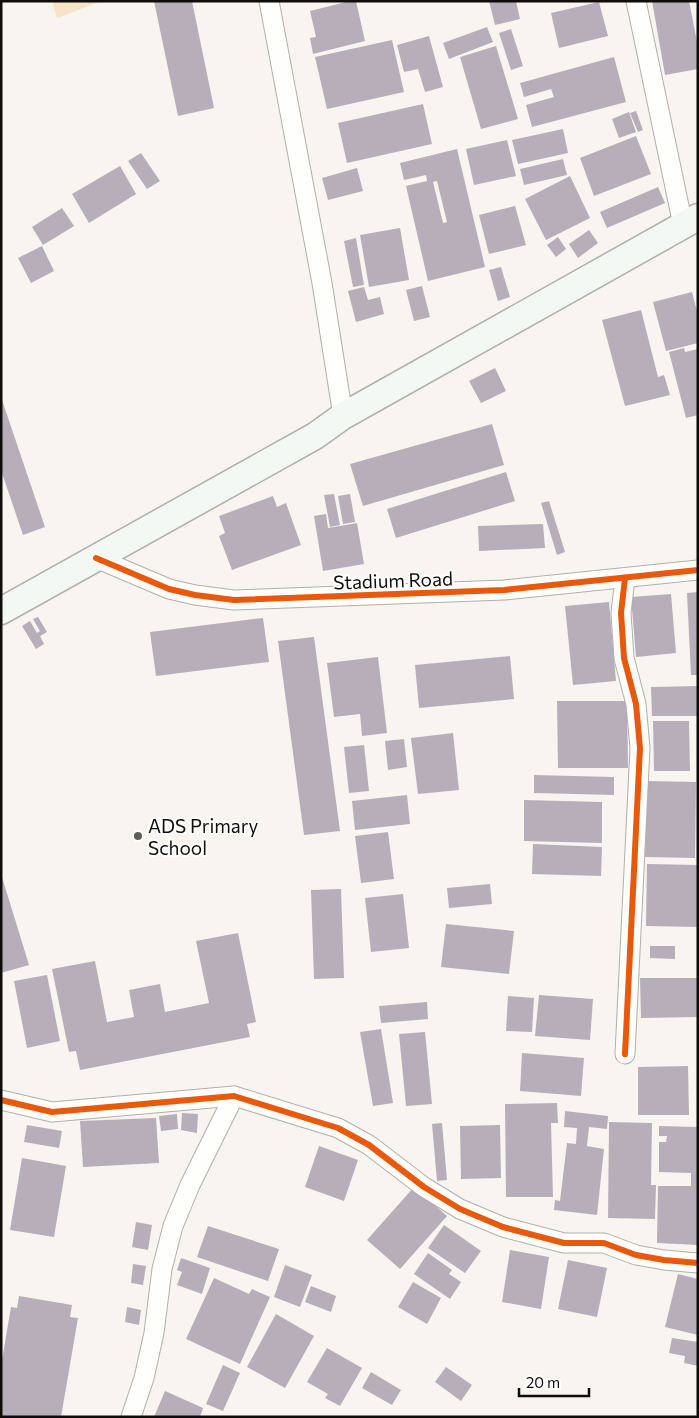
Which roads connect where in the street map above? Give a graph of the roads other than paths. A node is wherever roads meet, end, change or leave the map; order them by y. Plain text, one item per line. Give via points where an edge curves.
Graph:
1 (269, 1) edge
2 (636, 1) edge
3 (690, 221) edge
4 (343, 416) junction
5 (96, 558) junction
6 (698, 570) edge
7 (624, 578) junction
8 (1, 611) edge
9 (625, 1054) dead end
10 (234, 1096) junction
11 (1, 1100) edge
12 (698, 1262) edge
13 (131, 1417) edge

1 - 4 street
2 - 3 street
3 - 4 main road
4 - 5 main road via 315,436
5 - 7 street, Stadium Road via 169,589 234,600 504,590
5 - 8 main road
6 - 7 street, Stadium Road
7 - 9 street via 621,613 624,658 636,704 640,748
10 - 11 street via 52,1112
10 - 12 street via 338,1128 369,1145 431,1192 460,1209 503,1227 564,1243 604,1243 636,1255
10 - 13 street via 173,1226 162,1269 154,1334

